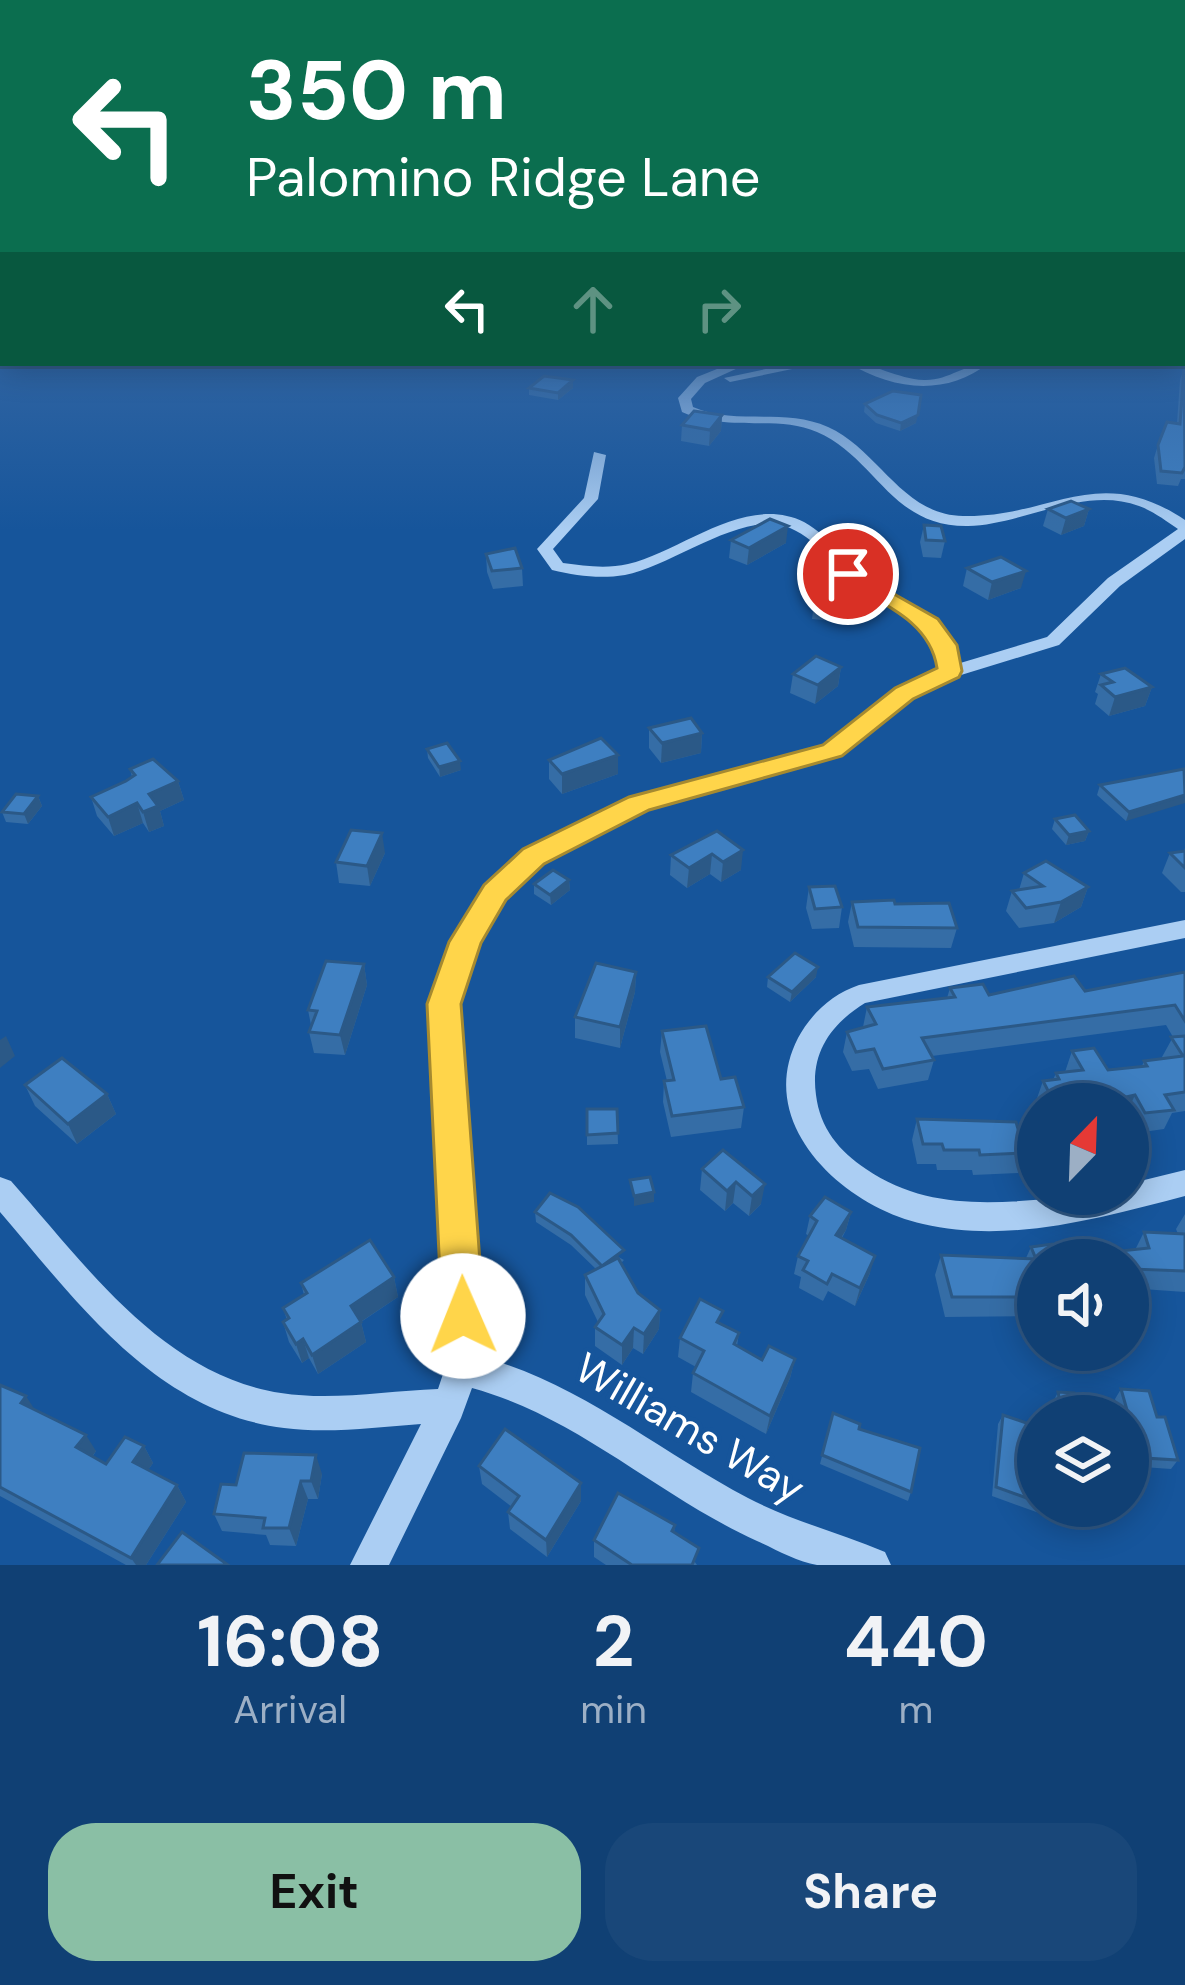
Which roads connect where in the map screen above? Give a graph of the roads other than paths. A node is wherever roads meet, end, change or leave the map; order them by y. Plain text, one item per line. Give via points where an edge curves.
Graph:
1 (697, 384) edge
2 (716, 384) edge
3 (910, 384) edge
4 (941, 384) edge
5 (685, 396) junction
6 (599, 455) dead end
7 (1185, 529) edge
8 (950, 671) junction
9 (1185, 929) edge
10 (1185, 1184) edge
11 (0, 1190) edge
12 (462, 1368) junction
13 (448, 1406) junction
14 (369, 1565) edge
15 (872, 1565) edge

1 - 5 street
2 - 5 street
3 - 4 street
5 - 7 street via 687,409 715,420 827,431 906,503 934,517 976,521 1116,496 1149,504
6 - 8 street via 591,500 545,549 558,567 623,572 749,521 790,522 848,574 930,624 946,645
7 - 8 street via 1053,641
8 - 12 street via 904,694 832,751 610,814 534,856 495,893 465,942 444,1004 465,1298
9 - 10 street via 859,995 818,1025 800,1073 810,1129 830,1159 891,1202 948,1217 1000,1216
11 - 13 street via 147,1349 200,1383 283,1411
12 - 13 street
12 - 15 street, Williams Way via 577,1410 718,1502 799,1543
13 - 14 street

